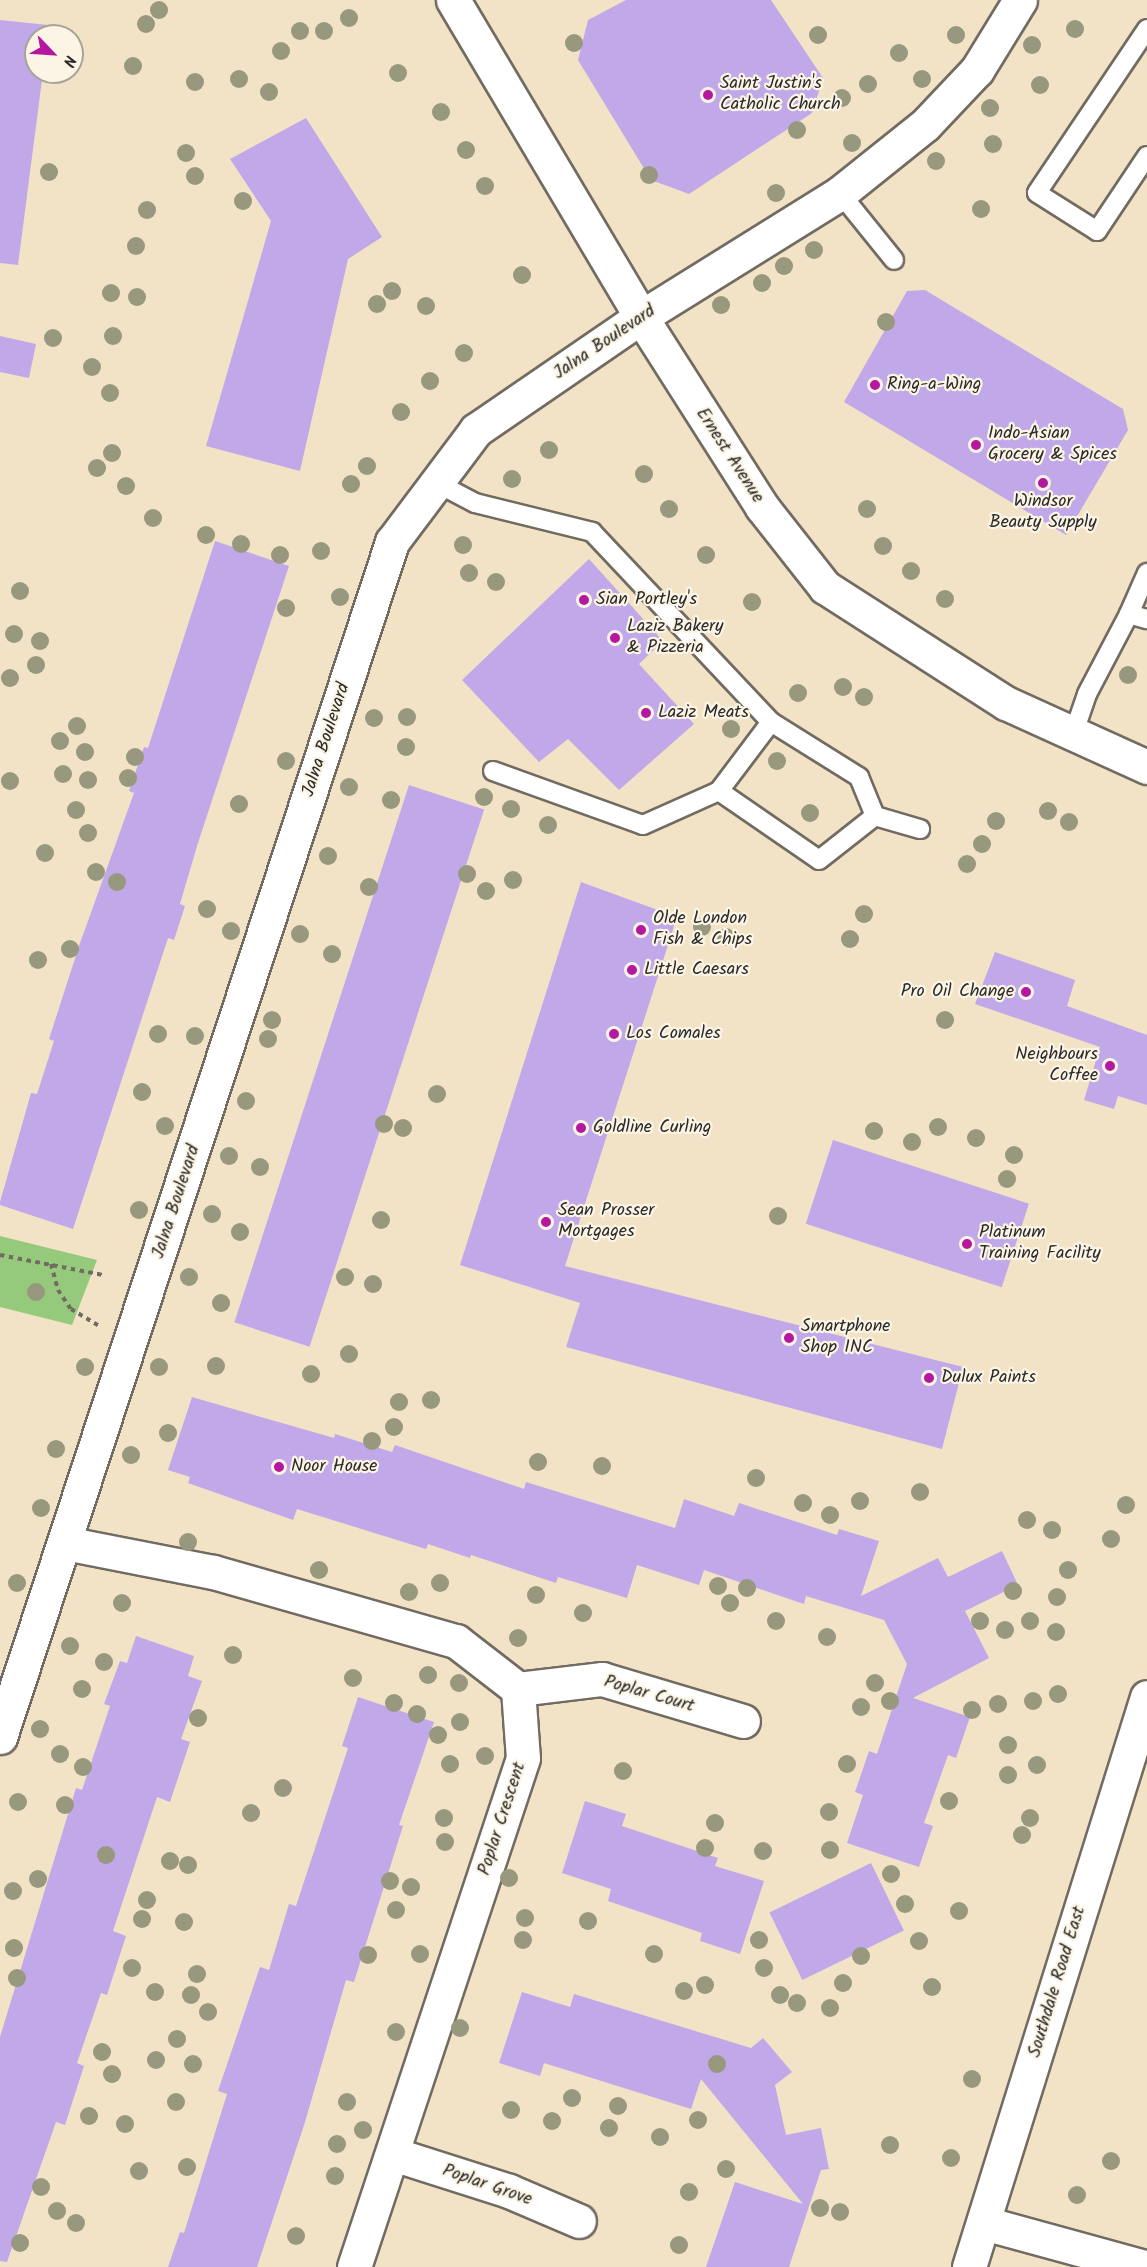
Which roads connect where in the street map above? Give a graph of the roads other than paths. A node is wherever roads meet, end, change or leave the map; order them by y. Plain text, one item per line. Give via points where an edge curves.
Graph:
1 (453, 0) edge
2 (1020, 0) edge
3 (1147, 29) edge
4 (1147, 156) edge
5 (840, 193) junction
6 (894, 260) dead end
7 (641, 317) junction
8 (436, 483) junction
9 (1147, 573) edge
10 (1129, 614) junction
11 (1147, 619) edge
12 (771, 722) junction
13 (1073, 735) junction
14 (1147, 767) edge
15 (494, 771) dead end
16 (719, 791) junction
17 (875, 816) junction
18 (920, 829) dead end
19 (65, 1543) junction
20 (518, 1689) junction
21 (1147, 1696) edge
22 (743, 1721) dead end
23 (0, 1737) edge
24 (393, 2154) junction
25 (579, 2221) dead end
26 (984, 2223) junction
27 (354, 2267) edge
28 (969, 2267) edge
29 (1145, 2267) edge

1 - 7 street, Ernest Avenue
2 - 5 street, Jalna Boulevard via 976,70 925,125
3 - 4 lane via 1037,193 1097,231
5 - 6 lane
5 - 7 street, Jalna Boulevard
7 - 8 street, Jalna Boulevard via 476,430
7 - 13 street, Ernest Avenue via 762,507 825,587 1006,703
8 - 12 lane via 475,502 592,532
8 - 19 street, Jalna Boulevard via 392,542
9 - 10 lane
10 - 11 lane
10 - 13 lane via 1087,693
12 - 16 lane
12 - 17 lane via 859,777
13 - 14 street, Ernest Avenue
15 - 16 lane via 643,825
16 - 17 lane via 819,861
17 - 18 lane
19 - 20 street via 213,1572 456,1641
19 - 23 street, Jalna Boulevard
20 - 22 street, Poplar Court via 602,1679
20 - 24 street, Poplar Crescent via 523,1758
21 - 26 street, Southdale Road East
24 - 25 street, Poplar Grove via 509,2191
24 - 27 street, Poplar Crescent
26 - 28 street, Southdale Road East
26 - 29 street

